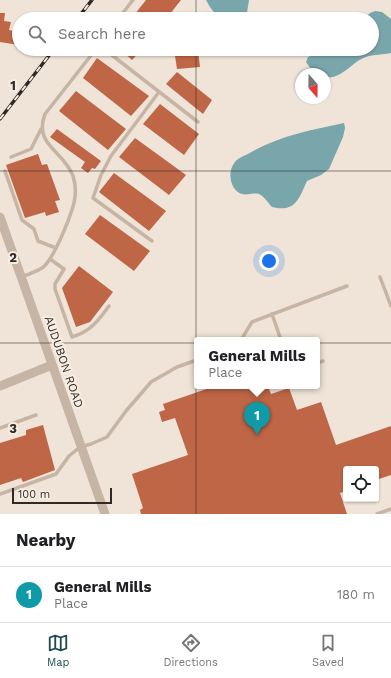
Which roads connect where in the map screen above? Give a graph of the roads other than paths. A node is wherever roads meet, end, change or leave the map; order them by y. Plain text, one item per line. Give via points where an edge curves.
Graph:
1 (132, 0) edge
2 (123, 12) edge
3 (91, 56) edge
4 (113, 56) edge
5 (160, 92) junction
6 (198, 122) dead end
7 (42, 128) junction
8 (10, 157) dead end
9 (5, 171) dead end
10 (0, 217) edge
11 (152, 241) dead end
12 (56, 248) junction
13 (50, 259) junction
14 (380, 276) dead end
15 (22, 277) junction
16 (347, 286) dead end
17 (110, 306) dead end
18 (391, 306) edge
19 (272, 314) junction
20 (242, 337) edge
21 (280, 337) edge
22 (194, 361) edge
23 (323, 361) dead end
24 (320, 362) edge
25 (52, 365) junction
26 (0, 386) edge
27 (36, 415) dead end
28 (0, 428) edge
29 (80, 447) junction
30 (0, 494) edge
31 (391, 509) edge
32 (105, 514) edge
33 (377, 514) edge

1 - 2 lane
3 - 7 lane via 45,114
4 - 5 lane
5 - 6 lane
5 - 11 lane via 111,156 101,174 93,198
7 - 8 lane via 31,149
7 - 12 lane via 46,142 69,167 75,185 74,204
9 - 12 lane via 22,220 34,229 38,241
10 - 15 street, AUDUBON ROAD
12 - 13 lane
13 - 15 lane via 42,268
13 - 17 lane via 64,269 55,284 55,289 72,337 83,334 96,324
14 - 18 lane
15 - 25 street, AUDUBON ROAD
16 - 19 lane
19 - 20 lane via 252,322
19 - 21 lane
22 - 29 lane via 177,367 151,382 126,410 107,437
23 - 24 lane
25 - 26 street
25 - 29 street, AUDUBON ROAD
27 - 28 lane
29 - 30 lane via 69,456 56,474
29 - 32 street, AUDUBON ROAD
31 - 33 lane

